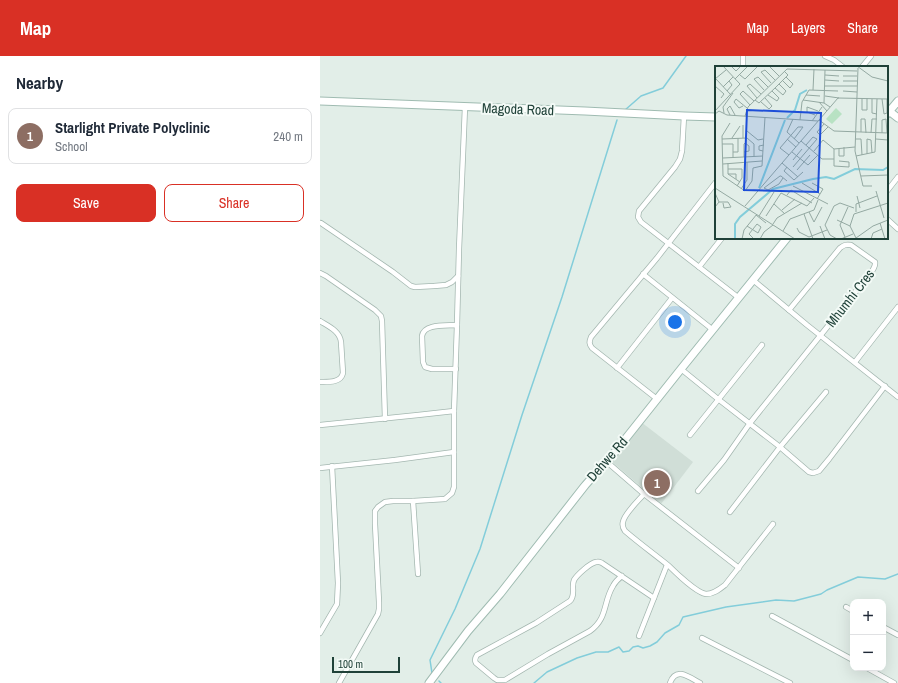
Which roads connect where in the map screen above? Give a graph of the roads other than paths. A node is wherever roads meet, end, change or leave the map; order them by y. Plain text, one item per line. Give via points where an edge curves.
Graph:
1 (825, 56) edge
2 (871, 56) edge
3 (842, 66) edge
4 (863, 66) edge
5 (898, 100) edge
6 (320, 101) edge
7 (465, 107) junction
8 (888, 112) edge
9 (684, 116) junction
10 (715, 117) edge
11 (898, 118) edge
12 (898, 177) edge
13 (715, 183) edge
14 (888, 190) edge
15 (888, 220) edge
16 (321, 223) dead end
17 (898, 229) edge
18 (721, 239) edge
19 (786, 239) edge
20 (668, 243) junction
21 (699, 267) junction
22 (320, 273) edge
23 (643, 274) junction
24 (458, 276) junction
25 (753, 280) junction
26 (672, 298) junction
27 (739, 298) junction
28 (898, 307) edge
29 (789, 310) junction
30 (320, 321) edge
31 (458, 325) junction
32 (713, 330) junction
33 (821, 335) junction
34 (762, 345) dead end
35 (855, 362) junction
36 (618, 368) junction
37 (456, 369) junction
38 (681, 369) junction
39 (320, 382) edge
40 (885, 386) junction
41 (826, 392) dead end
42 (898, 397) edge
43 (657, 399) junction
44 (718, 399) junction
45 (454, 411) junction
46 (385, 419) junction
47 (750, 423) junction
48 (320, 425) edge
49 (690, 434) dead end
50 (780, 447) junction
51 (454, 452) junction
52 (607, 462) junction
53 (332, 466) junction
54 (320, 468) edge
55 (698, 491) dead end
56 (644, 494) junction
57 (413, 501) junction
58 (730, 512) dead end
59 (773, 524) dead end
60 (667, 565) junction
61 (739, 568) junction
62 (418, 574) dead end
63 (622, 576) junction
64 (654, 598) junction
65 (846, 607) dead end
66 (850, 609) edge
67 (772, 616) dead end
68 (886, 629) edge
69 (320, 633) edge
70 (898, 635) edge
71 (639, 636) dead end
72 (702, 638) dead end
73 (850, 658) edge
74 (872, 671) edge
75 (338, 683) edge
76 (429, 683) edge
77 (670, 683) edge
78 (700, 683) edge
79 (790, 683) edge
80 (894, 683) edge

1 - 3 street
2 - 4 street
5 - 8 street
6 - 7 street, Magoda Road
7 - 9 street, Magoda Road
7 - 24 street
8 - 11 street
9 - 10 street, Magoda Road
9 - 20 street via 680,158 638,214 641,222
12 - 14 street
13 - 20 street
15 - 17 street
16 - 24 street via 411,286 446,285
18 - 21 street
19 - 25 street, Dehwe Rd
20 - 21 street
20 - 23 street
21 - 27 street
22 - 46 street via 381,316
23 - 26 street
23 - 36 street via 591,337 592,348
24 - 31 street
25 - 27 street, Dehwe Rd
25 - 29 street
26 - 32 street
26 - 36 street
27 - 32 street, Dehwe Rd
28 - 35 street
29 - 33 street
29 - 33 street, Mhumhi Cres via 844,245 851,245 875,262 872,271
30 - 39 street via 337,332 340,337 343,373 339,380
31 - 37 street
31 - 37 street via 430,327 422,332 425,367
32 - 38 street, Dehwe Rd
33 - 35 street
33 - 47 street
34 - 44 street
35 - 40 street
36 - 43 street
37 - 45 street
38 - 43 street, Dehwe Rd
38 - 44 street
40 - 42 street
40 - 50 street via 816,473 809,472
41 - 50 street
43 - 52 street, Dehwe Rd
44 - 47 street
44 - 49 street
45 - 46 street
45 - 51 street
46 - 48 street
47 - 50 street
47 - 55 street
50 - 58 street
51 - 53 street
51 - 57 street via 452,493 445,499
52 - 56 street
52 - 76 street, Dehwe Rd via 591,477
53 - 54 street
53 - 69 street via 338,601
56 - 60 street via 625,516 623,528
56 - 61 street
57 - 62 street
57 - 75 street via 385,502 376,511 378,614
59 - 61 street
60 - 61 street via 699,591 707,594 719,590
60 - 64 street
63 - 63 street via 602,563 590,564 574,580 572,600 477,655 476,663 497,680 505,680 590,631 599,624 613,585
63 - 64 street
64 - 71 street
65 - 66 street
67 - 73 street
68 - 70 street
72 - 79 street
74 - 80 street
77 - 78 street via 673,677 682,674

